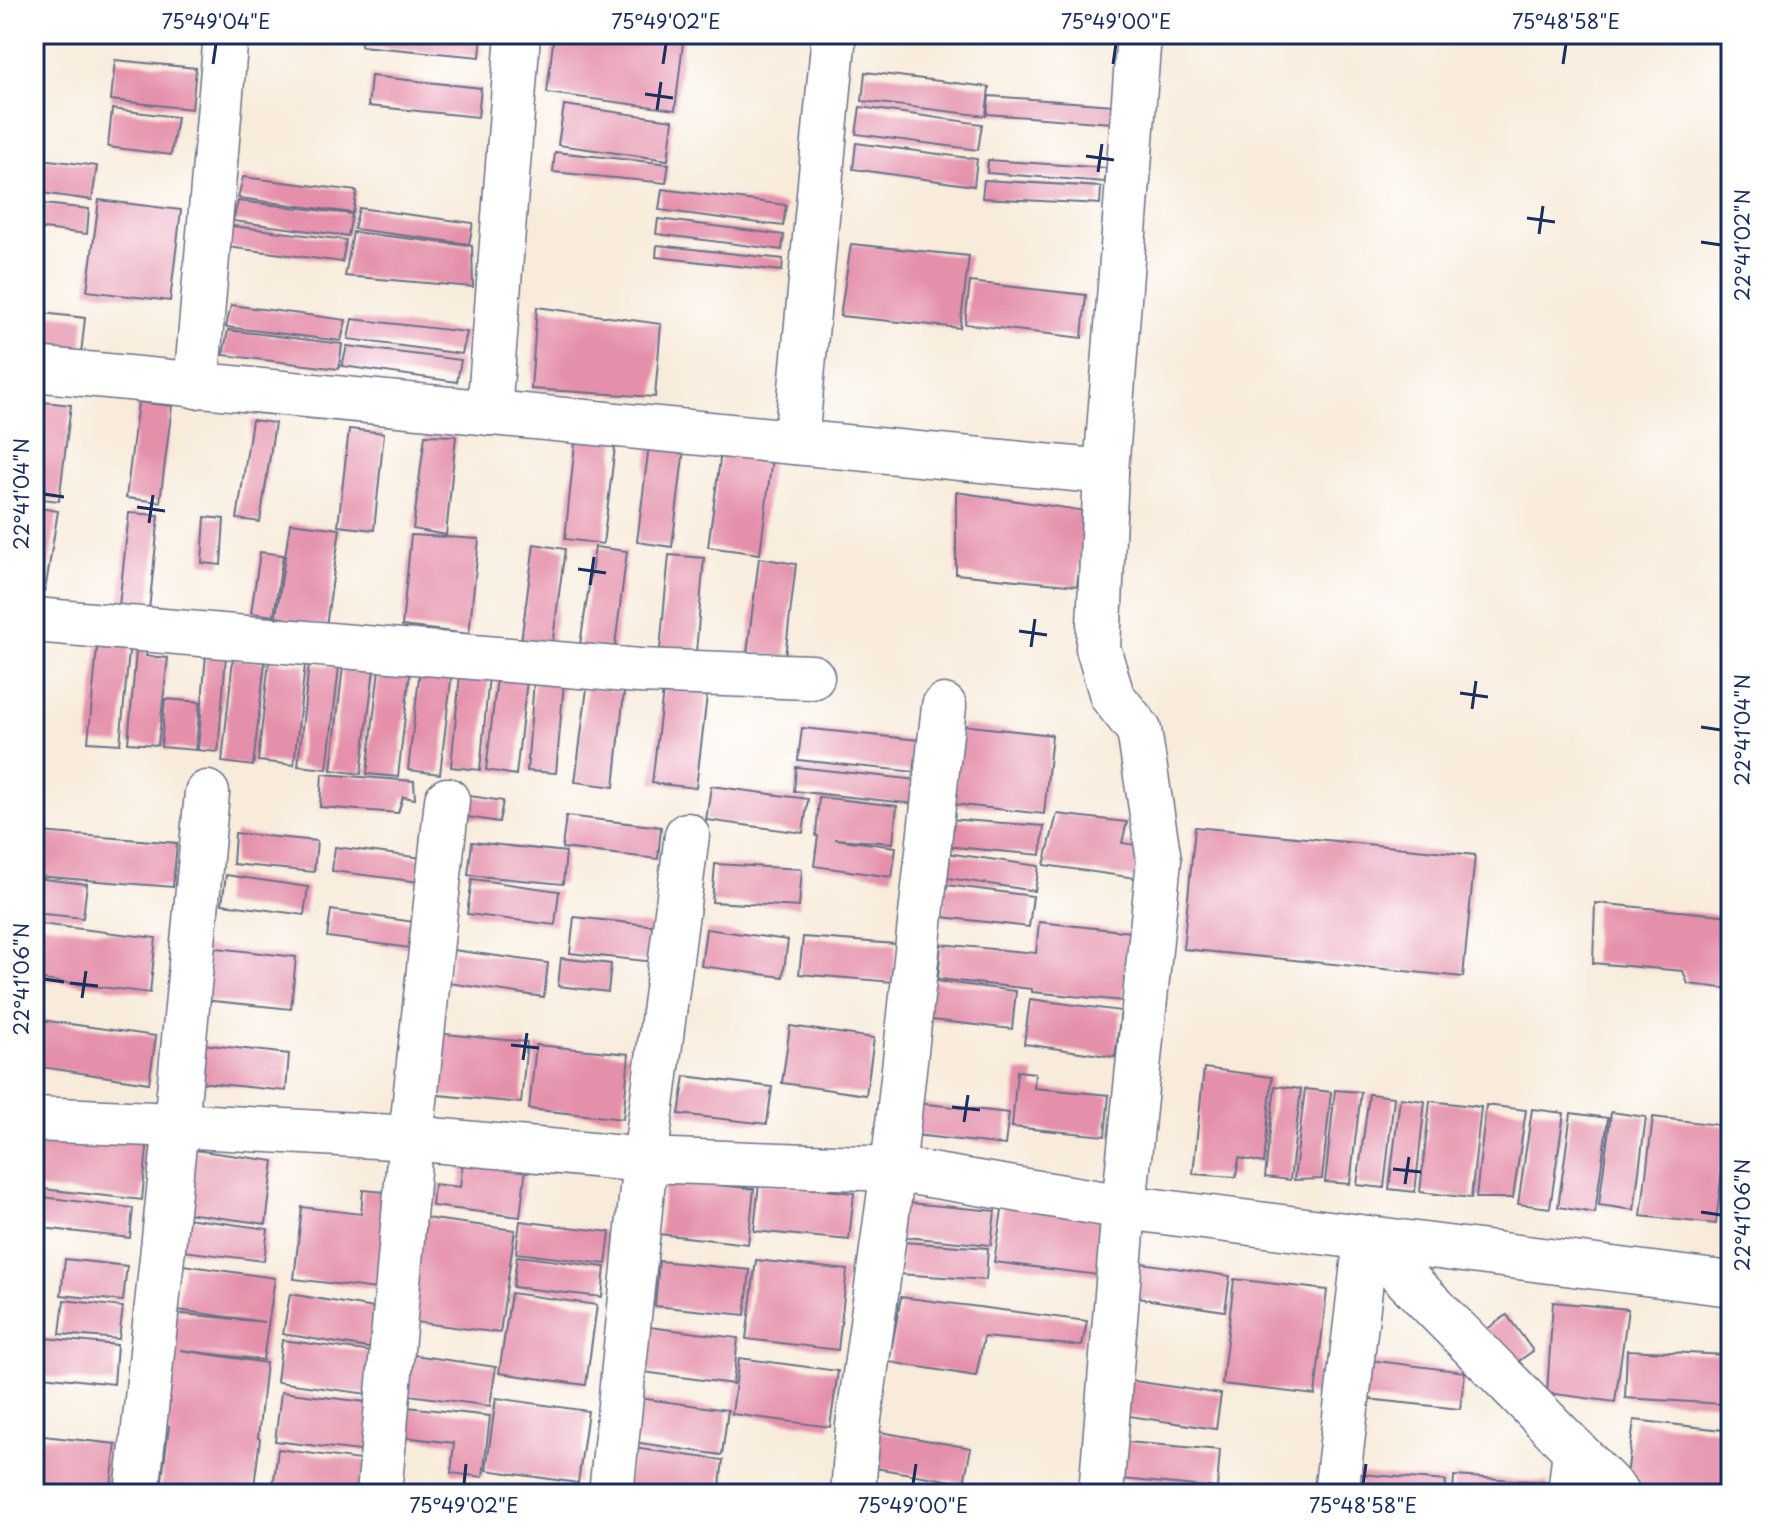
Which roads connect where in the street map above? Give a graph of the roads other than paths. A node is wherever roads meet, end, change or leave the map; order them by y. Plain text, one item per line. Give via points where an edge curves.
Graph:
1 (226, 34) edge
2 (518, 34) edge
3 (834, 34) edge
4 (1139, 34) edge
5 (34, 369) edge
6 (196, 386) junction
7 (489, 413) junction
8 (796, 442) junction
9 (1106, 472) junction
10 (34, 620) edge
11 (812, 677) dead end
12 (944, 706) dead end
13 (207, 793) dead end
14 (447, 800) dead end
15 (687, 835) dead end
16 (34, 1119) edge
17 (176, 1125) junction
18 (411, 1138) junction
19 (645, 1160) junction
20 (893, 1169) junction
21 (1124, 1207) junction
22 (1366, 1238) junction
23 (1731, 1284) edge
24 (1575, 1450) junction
25 (137, 1494) edge
26 (379, 1494) edge
27 (611, 1494) edge
28 (853, 1494) edge
29 (1101, 1494) edge
30 (1336, 1494) edge
31 (1570, 1494) edge
32 (1618, 1494) edge

1 - 6 street
2 - 7 street
3 - 8 street
4 - 9 street
5 - 6 street
6 - 7 street
7 - 8 street
8 - 9 street
9 - 21 street via 1098,648 1112,696 1139,730 1159,860
10 - 11 street via 639,671
12 - 20 street
13 - 17 street
14 - 18 street
15 - 19 street
16 - 17 street
17 - 18 street
17 - 25 street
18 - 19 street
18 - 26 street
19 - 20 street
19 - 27 street
20 - 21 street
20 - 28 street
21 - 22 street
21 - 29 street
22 - 23 street
22 - 24 street
22 - 30 street
24 - 31 street
24 - 32 street

